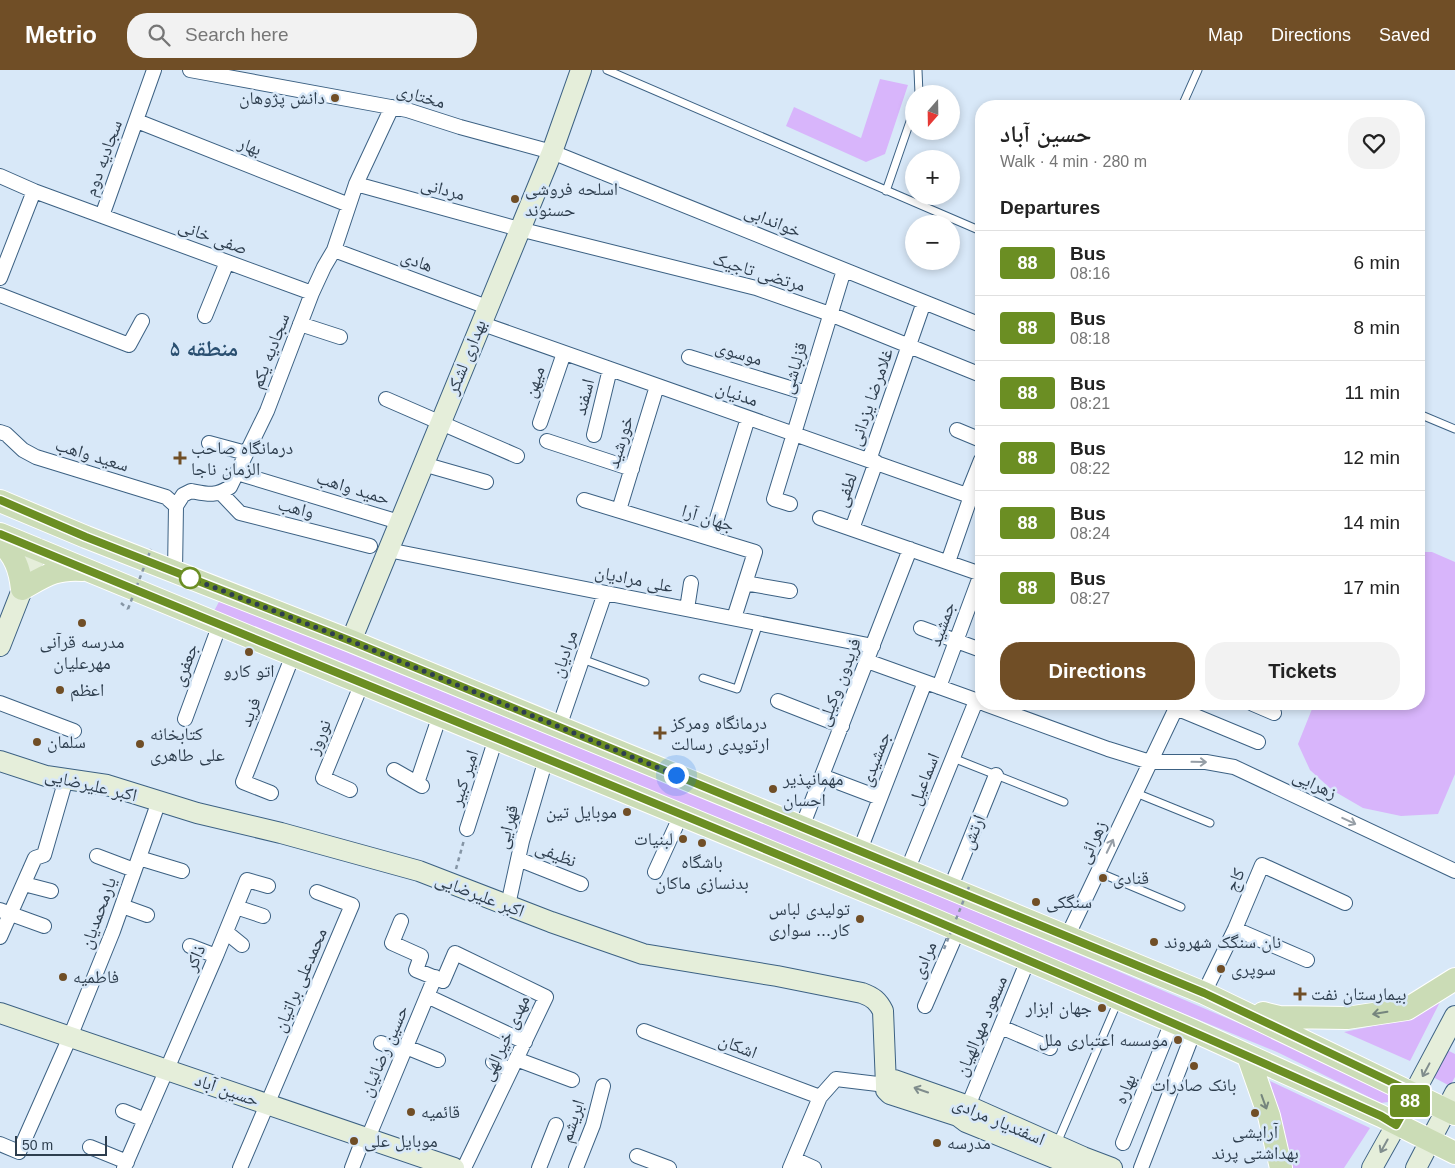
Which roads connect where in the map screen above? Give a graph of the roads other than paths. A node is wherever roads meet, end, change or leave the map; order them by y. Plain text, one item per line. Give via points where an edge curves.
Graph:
1 (154, 70) edge
2 (190, 70) edge
3 (610, 70) edge
4 (918, 70) edge
5 (1198, 70) edge
6 (582, 71) edge
7 (918, 85) edge
8 (1185, 100) edge
9 (392, 107) junction
10 (137, 121) junction
11 (905, 136) edge
12 (552, 152) junction
13 (0, 176) edge
14 (356, 184) junction
15 (34, 191) junction
16 (886, 191) junction
17 (350, 205) junction
18 (102, 216) junction
19 (975, 228) edge
20 (519, 229) junction
21 (334, 250) junction
22 (5, 253) edge
23 (227, 262) junction
24 (844, 270) junction
25 (0, 278) edge
26 (312, 293) junction
27 (0, 295) edge
28 (924, 302) junction
29 (830, 314) junction
30 (484, 315) junction
31 (205, 316) dead end
32 (142, 321) dead end
33 (975, 323) edge
34 (300, 324) junction
35 (340, 337) dead end
36 (909, 346) junction
37 (564, 353) junction
38 (689, 357) dead end
39 (610, 369) junction
40 (975, 373) edge
41 (657, 386) junction
42 (806, 393) junction
43 (386, 399) dead end
44 (1425, 416) edge
45 (748, 418) junction
46 (440, 422) junction
47 (540, 423) dead end
48 (1455, 429) edge
49 (957, 430) dead end
50 (0, 432) edge
51 (794, 434) junction
52 (594, 435) dead end
53 (975, 438) edge
54 (547, 441) dead end
55 (209, 443) dead end
56 (246, 453) junction
57 (518, 456) dead end
58 (872, 461) junction
59 (423, 464) junction
60 (632, 469) junction
61 (237, 472) junction
62 (486, 482) dead end
63 (221, 493) junction
64 (973, 497) edge
65 (0, 500) edge
66 (584, 500) dead end
67 (790, 504) dead end
68 (176, 506) junction
69 (23, 510) junction
70 (619, 510) junction
71 (820, 518) dead end
72 (0, 520) edge
73 (399, 522) junction
74 (852, 529) junction
75 (0, 534) edge
76 (86, 537) junction
77 (711, 538) junction
78 (0, 542) edge
79 (379, 548) junction
80 (38, 549) junction
81 (910, 550) junction
82 (948, 562) junction
83 (91, 571) junction
84 (175, 572) junction
85 (975, 572) edge
86 (691, 583) dead end
87 (745, 583) junction
88 (22, 589) junction
89 (975, 590) edge
90 (790, 591) dead end
91 (605, 593) junction
92 (687, 609) junction
93 (734, 618) junction
94 (759, 623) junction
95 (220, 624) junction
96 (921, 628) dead end
97 (351, 641) junction
98 (956, 642) junction
99 (0, 646) edge
100 (873, 646) junction
101 (975, 648) edge
102 (293, 655) junction
103 (582, 659) junction
104 (867, 661) junction
105 (703, 678) dead end
106 (645, 682) dead end
107 (925, 682) junction
108 (362, 683) junction
109 (940, 687) junction
110 (975, 700) edge
111 (778, 701) dead end
112 (0, 703) edge
113 (977, 710) edge
114 (1013, 710) edge
115 (1175, 710) edge
116 (1186, 710) edge
117 (1267, 710) edge
118 (1274, 713) dead end
119 (440, 716) junction
120 (184, 719) dead end
121 (842, 726) junction
122 (559, 727) junction
123 (74, 732) dead end
124 (496, 738) junction
125 (1258, 742) dead end
126 (953, 758) junction
127 (546, 759) junction
128 (0, 761) edge
129 (1150, 762) junction
130 (394, 770) dead end
131 (996, 775) junction
132 (822, 776) junction
133 (66, 779) junction
134 (350, 790) dead end
135 (1136, 793) junction
136 (271, 794) dead end
137 (880, 798) junction
138 (159, 801) junction
139 (1064, 802) dead end
140 (681, 815) junction
141 (1210, 823) dead end
142 (802, 827) junction
143 (467, 829) road end
144 (860, 850) junction
145 (97, 856) dead end
146 (518, 859) junction
147 (137, 864) junction
148 (182, 871) dead end
149 (908, 871) junction
150 (655, 872) dead end
151 (1098, 872) junction
152 (1455, 872) edge
153 (24, 884) junction
154 (581, 884) dead end
155 (268, 886) dead end
156 (959, 888) junction
157 (51, 891) dead end
158 (317, 892) dead end
159 (1345, 903) dead end
160 (122, 906) junction
161 (508, 906) junction
162 (236, 907) junction
163 (1181, 907) dead end
164 (5, 912) edge
165 (148, 914) dead end
166 (263, 916) dead end
167 (400, 921) dead end
168 (44, 926) dead end
169 (1235, 929) junction
170 (958, 930) junction
171 (226, 932) junction
172 (0, 937) edge
173 (1067, 937) junction
174 (242, 945) dead end
175 (190, 946) dead end
176 (216, 956) junction
177 (1028, 960) junction
178 (1307, 960) dead end
179 (435, 977) junction
180 (1455, 979) edge
181 (1204, 993) junction
182 (427, 996) junction
183 (1119, 999) junction
184 (925, 1006) dead end
185 (1235, 1007) junction
186 (0, 1013) edge
187 (1455, 1016) edge
188 (1172, 1022) junction
189 (1001, 1027) junction
190 (644, 1030) dead end
191 (1194, 1031) junction
192 (70, 1037) junction
193 (525, 1042) junction
194 (1449, 1042) edge
195 (381, 1043) dead end
196 (1050, 1048) dead end
197 (405, 1050) junction
198 (1248, 1056) junction
199 (438, 1060) dead end
200 (492, 1062) dead end
201 (514, 1065) junction
202 (167, 1070) junction
203 (572, 1080) dead end
204 (886, 1085) junction
205 (603, 1086) dead end
206 (1414, 1093) junction
207 (820, 1097) junction
208 (267, 1104) junction
209 (968, 1106) junction
210 (1452, 1106) edge
211 (123, 1111) dead end
212 (145, 1120) junction
213 (556, 1125) dead end
214 (1396, 1125) junction
215 (366, 1138) junction
216 (1429, 1141) junction
217 (1123, 1142) dead end
218 (0, 1144) edge
219 (1056, 1145) junction
220 (90, 1147) dead end
221 (1455, 1153) edge
222 (637, 1156) dead end
223 (792, 1164) edge
224 (126, 1165) edge
225 (662, 1167) edge
226 (240, 1168) edge
227 (352, 1168) edge
228 (454, 1168) edge
229 (464, 1168) edge
230 (539, 1168) edge
231 (576, 1168) edge
232 (814, 1168) edge
233 (1079, 1168) edge
234 (1112, 1168) edge
235 (1141, 1168) edge
236 (1281, 1168) edge
237 (1372, 1168) edge
238 (1416, 1168) edge

1 - 10 street, سجادیه دوم
2 - 9 street, مختاری
3 - 16 lane
4 - 7 lane
5 - 8 lane
6 - 12 street, بهداری لشکر
9 - 12 street, مختاری
9 - 14 street, سجادیه یکم
10 - 17 street, بهار
10 - 18 street, سجادیه دوم
11 - 16 lane
12 - 20 street, بهداری لشکر
12 - 24 street, خواندابی
13 - 15 street, سجادیه دوم
14 - 17 street, سجادیه یکم
14 - 20 street, مردانی
15 - 18 street, سجادیه دوم
15 - 22 street
16 - 19 lane
17 - 21 street, سجادیه یکم
18 - 23 street, صفی خانی
20 - 29 street, مرتضی تاجیک via 756,288
20 - 30 street, بهداری لشکر
21 - 26 street, سجادیه یکم
21 - 30 street, هادی
22 - 25 street
23 - 26 street, صفی خانی
23 - 31 street
24 - 28 street, خواندابی
24 - 29 street, قزلباشی
26 - 34 street, سجادیه یکم
27 - 32 street via 129,346
28 - 33 street, خواندابی
28 - 36 street, غلامرضا یزدانی
29 - 36 street, مرتضی تاجیک
29 - 42 street, قزلباشی
30 - 37 street, مدنیان
30 - 46 street, بهداری لشکر
34 - 35 street
34 - 56 street, سجادیه یکم via 268,411
36 - 40 street, مرتضی تاجیک
36 - 58 street, غلامرضا یزدانی
37 - 39 street, مدنیان
37 - 47 street, میهن
38 - 42 street, موسوی
39 - 41 street, مدنیان
39 - 52 street, اسفند
41 - 45 street, مدنیان
41 - 60 street, خورشید
42 - 51 street, قزلباشی
43 - 46 street
44 - 48 lane
45 - 51 street, مدنیان
45 - 77 street
46 - 57 street
46 - 59 street, بهداری لشکر
49 - 53 street
50 - 68 street, سعید واهب via 36,457 166,497
51 - 58 street, مدنیان
51 - 67 street, قزلباشی via 774,499
54 - 60 street
55 - 56 street
56 - 61 street, سجادیه یکم
58 - 64 street, مدنیان
58 - 74 street, لطفی
59 - 62 street
59 - 73 street, بهداری لشکر
60 - 70 street, خورشید
61 - 63 street, سجادیه یکم via 230,487
61 - 73 street, حمید واهب
63 - 68 street via 211,495 191,491 183,495
63 - 79 street, واهب via 240,513
64 - 82 street
65 - 69 main road
66 - 70 street, جهان آرا
68 - 84 street
69 - 72 main road via 16,526
69 - 76 main road
70 - 77 street, جهان آرا
71 - 74 street
73 - 79 street, بهداری لشکر
74 - 81 street
75 - 80 main road
76 - 80 main road via 65,536
76 - 84 main road
77 - 87 street, جهان آرا via 755,552
78 - 88 main road via 20,570
79 - 91 street, علی مرادیان
79 - 97 street, بهداری لشکر
80 - 83 main road
80 - 88 street
81 - 82 street
81 - 100 street, فریدون وکیلی
82 - 85 street
83 - 88 main road via 68,569 53,572
83 - 95 main road
84 - 97 main road
86 - 92 street
87 - 90 street
87 - 93 street, جهان آرا
88 - 99 street
89 - 98 street, جمشید
91 - 92 street, علی مرادیان
91 - 103 street, مرادیان
92 - 93 street, علی مرادیان
93 - 94 street, علی مرادیان
94 - 100 street, علی مرادیان
94 - 105 lane via 737,689
95 - 102 main road
95 - 120 street, جعفری
96 - 98 street
97 - 122 main road
98 - 101 street
98 - 109 street, جمشید
100 - 104 street, فریدون وکیلی
102 - 108 main road
102 - 136 street, فرید via 242,782
103 - 106 lane
103 - 122 street, مرادیان
104 - 107 street
104 - 121 street, فریدون وکیلی
107 - 109 street
107 - 137 street, جمشیدی
108 - 119 main road
108 - 134 street, نوروز via 323,778
109 - 110 street
111 - 121 street
112 - 123 street
113 - 126 street, اسماعیل
114 - 129 street via 1108,749
115 - 129 street, زهرائی
116 - 125 street
117 - 118 street
119 - 124 main road
119 - 130 street via 419,785
121 - 132 street, فریدون وکیلی
122 - 142 main road
124 - 127 main road
124 - 143 street, امیر کبیر
126 - 131 lane
126 - 149 street, اسماعیل
127 - 140 main road
127 - 146 street, قهرایی
128 - 133 street, اکبر علیرضایی
129 - 135 street, زهرائی
129 -> 152 street, زهرایی via 1206,762 1234,767
131 - 139 lane
131 - 156 street, ارتش
132 - 137 street
132 - 142 street, فریدون وکیلی
133 - 138 street, اکبر علیرضایی via 107,785
133 - 153 street via 44,855 35,858
135 - 141 lane
151 -> 135 street, زهرائی
137 - 144 street, جمشیدی
138 - 147 street, یارمحمدیان
138 - 161 street, اکبر علیرضایی via 410,869
140 - 150 street
140 - 170 main road
142 - 144 main road
144 - 149 main road
145 - 147 street
146 - 154 street, نظیفی
146 - 161 street, قهرایی
147 - 148 street
147 - 160 street, یارمحمدیان
149 - 156 main road
151 - 163 lane
151 - 173 street, زهرائی
153 - 157 street
153 - 164 street
155 - 162 street, ذاکر via 247,880
156 - 173 main road
158 - 208 street, محمدعلی براتیان via 352,905
159 - 169 street, کاج via 1262,865
160 - 165 street
160 - 192 street, یارمحمدیان
161 - 204 street, اکبر علیرضایی via 643,954 777,976 872,996 883,1011
162 - 166 street
162 - 171 street, ذاکر
164 - 168 street
164 - 172 street
167 - 179 street via 392,943 421,956 416,970
169 - 178 street
169 - 181 street, کاج
170 - 177 main road
170 - 184 street, مرادی
171 - 174 street
171 - 176 street, ذاکر
173 - 181 main road
175 - 176 street
176 - 202 street, ذاکر
177 - 183 main road
177 - 189 street, مسعود مهرالهیان
179 - 182 street, حسین رضائیان
179 - 193 street, مهدی خیرالهی via 443,981 455,953 546,997
180 -> 185 main road via 1407,1009 1346,1018 1279,1017
181 - 185 main road
182 - 193 street
182 - 197 street, حسین رضائیان
183 - 188 main road
183 - 219 lane
185 - 206 main road
186 - 192 street, حسین آباد
187 - 194 street
188 - 191 main road
188 - 217 street, بهاره
189 - 196 street
189 - 209 street, مسعود مهرالهیان
190 - 207 street, اشکان
191 - 198 main road
191 - 235 street
192 - 202 street, حسین آباد
192 - 218 street, یارمحمدیان via 19,1152
193 - 201 street, مهدی خیرالهی
194 -> 206 street
195 - 197 street
197 - 199 street
197 - 215 street, حسین رضائیان
198 - 214 main road
198 -> 236 main road via 1270,1116
200 - 201 street
201 - 203 street
201 - 229 street, مهدی خیرالهی
202 - 208 street, حسین آباد
202 - 212 street, ذاکر
204 - 207 street, اسفندیار مرادی via 836,1079
209 -> 204 street, اسفندیار مرادی via 894,1080
204 - 233 street, اسفندیار مرادی via 890,1094 958,1116
205 - 231 street, ابریشم via 593,1125
206 - 210 main road
206 - 214 street
207 - 223 street, اسفندیار مرادی
208 - 215 street, حسین آباد
208 - 226 street
209 - 219 street, اسفندیار مرادی
210 - 216 street
211 - 212 street
212 - 224 street, ذاکر
213 - 230 street
214 - 216 main road
214 -> 237 street
215 - 227 street, حسین رضائیان
215 - 228 street, حسین آباد
216 - 221 main road
216 - 238 street
219 - 234 street, اسفندیار مرادی
220 - 224 street
222 - 225 street
223 - 232 street

